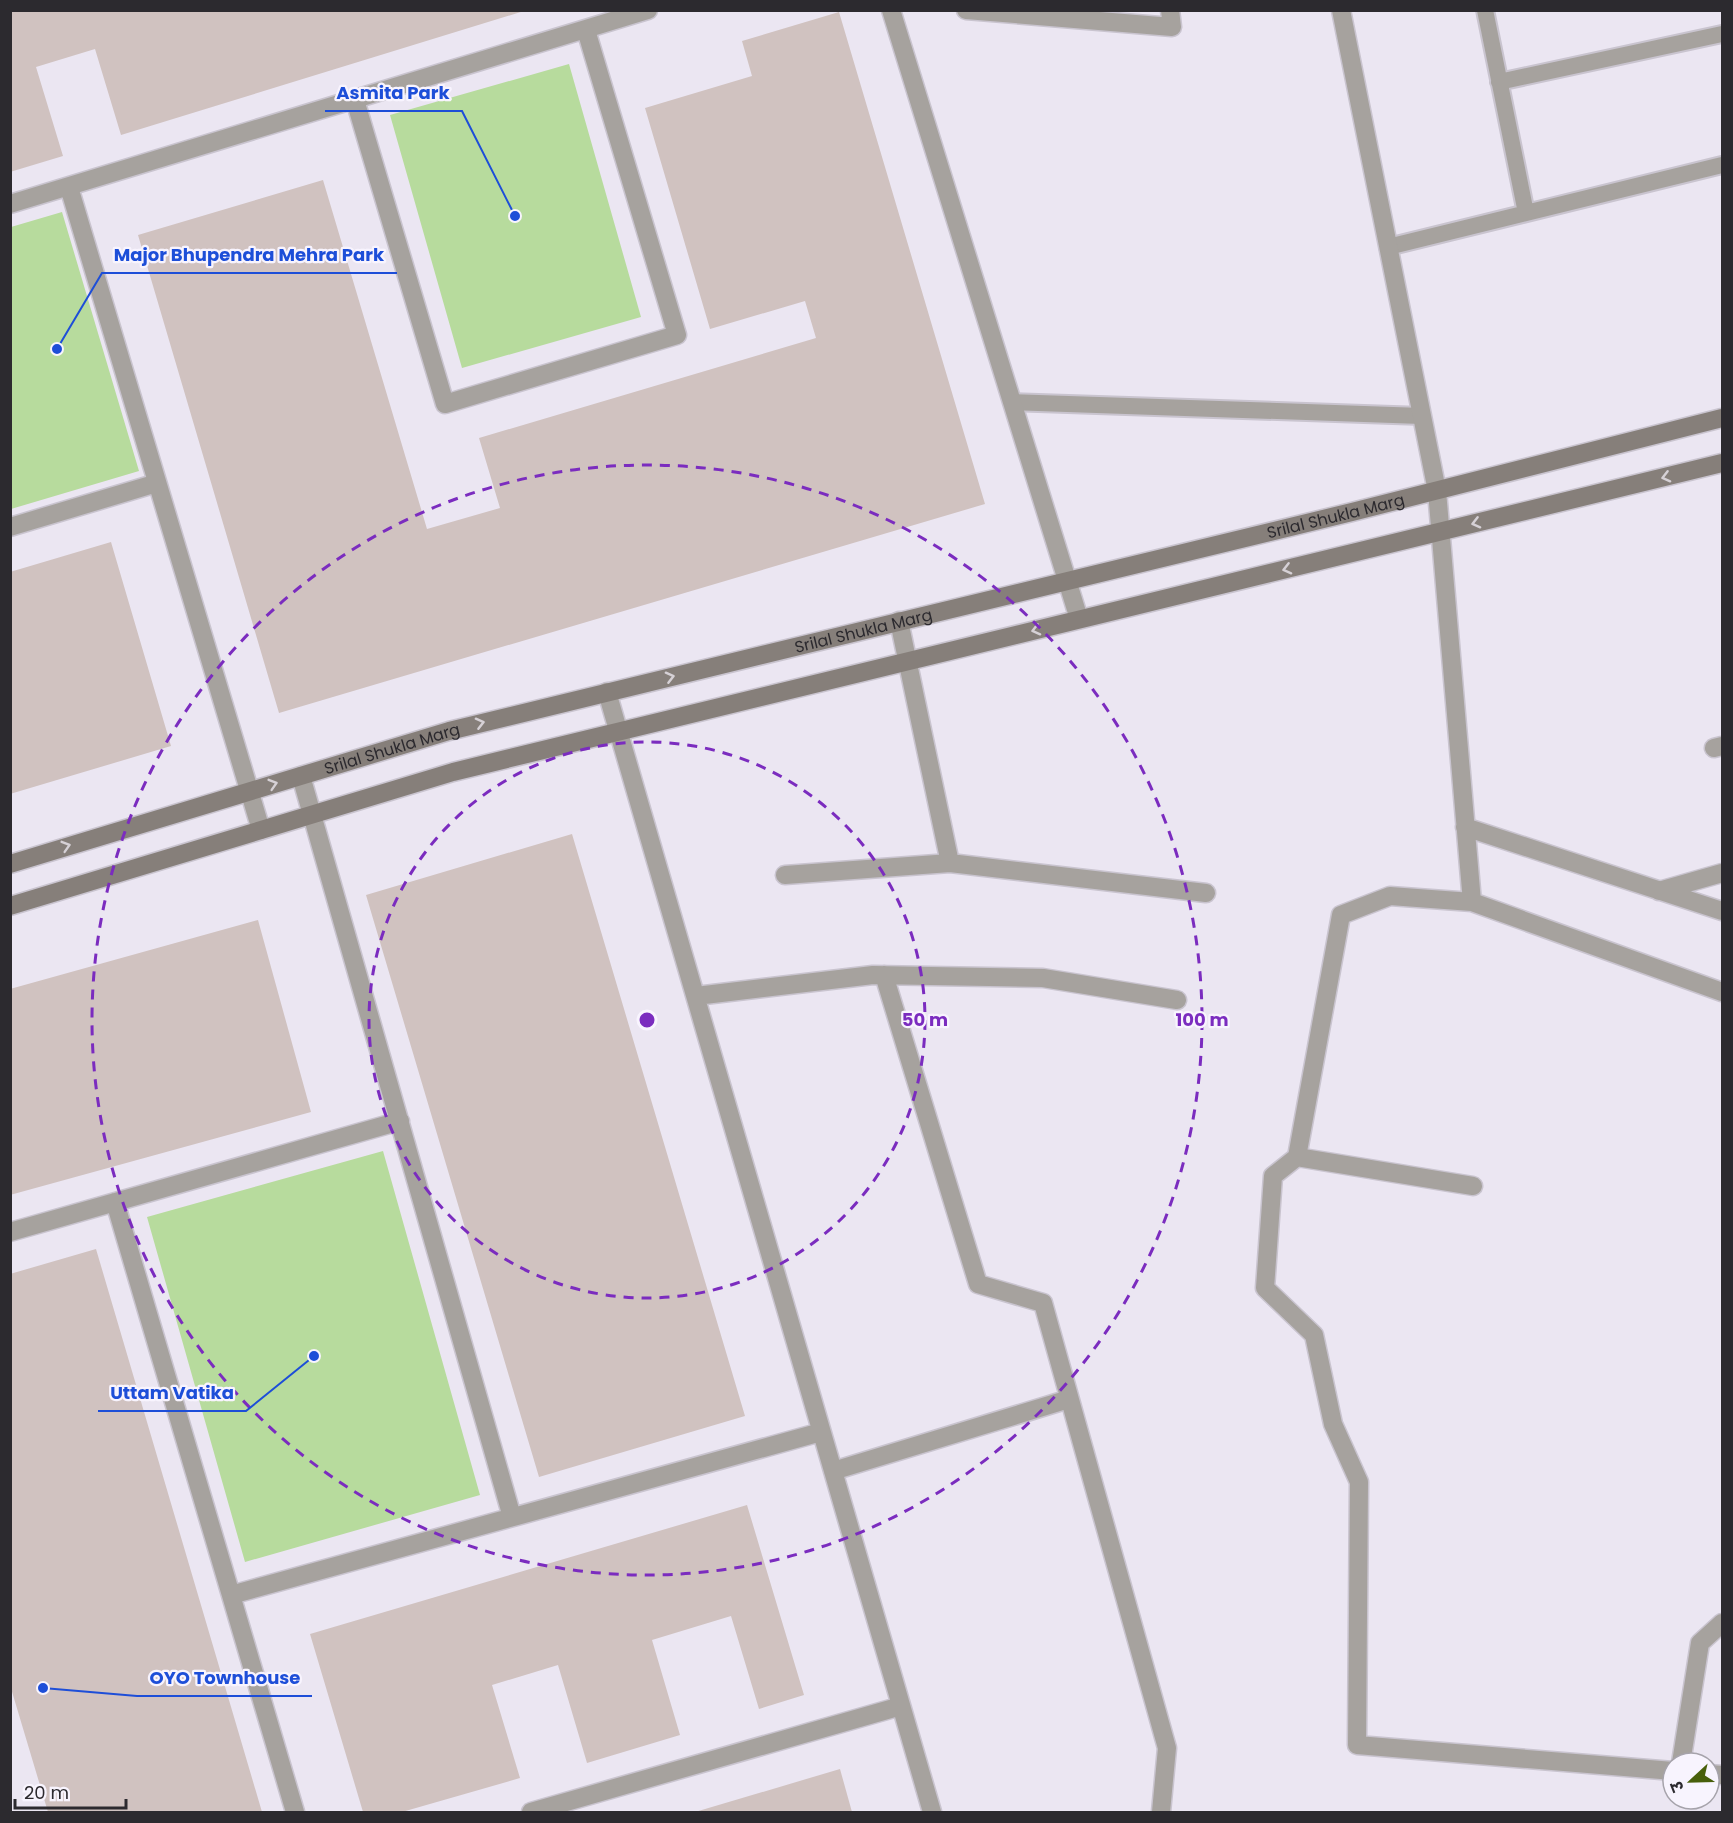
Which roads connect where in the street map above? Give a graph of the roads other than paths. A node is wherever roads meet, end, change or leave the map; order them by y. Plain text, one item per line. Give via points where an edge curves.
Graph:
1 (648, 10) edge
2 (891, 10) edge
3 (966, 10) edge
4 (1170, 10) edge
5 (1341, 10) edge
6 (1485, 10) edge
7 (586, 30) junction
8 (1722, 34) edge
9 (1499, 82) junction
10 (355, 100) junction
11 (1722, 165) edge
12 (69, 187) junction
13 (10, 204) edge
14 (1526, 213) junction
15 (1388, 247) junction
16 (1012, 402) junction
17 (1422, 416) junction
18 (1722, 418) edge
19 (1722, 463) edge
20 (157, 483) junction
21 (1437, 490) junction
22 (10, 527) edge
23 (1440, 531) junction
24 (1068, 581) junction
25 (1079, 619) junction
26 (899, 621) junction
27 (908, 661) junction
28 (608, 692) junction
29 (619, 732) junction
30 (301, 776) junction
31 (249, 791) junction
32 (313, 815) junction
33 (1465, 827) junction
34 (261, 830) junction
35 (950, 863) junction
36 (10, 864) edge
37 (1722, 873) edge
38 (785, 875) dead end
39 (1659, 891) junction
40 (1206, 893) dead end
41 (1472, 902) junction
42 (10, 906) edge
43 (1722, 911) edge
44 (884, 975) junction
45 (1722, 992) edge
46 (696, 996) junction
47 (1178, 1000) dead end
48 (400, 1121) junction
49 (1297, 1157) junction
50 (1473, 1186) dead end
51 (115, 1202) junction
52 (10, 1232) edge
53 (1070, 1399) junction
54 (821, 1432) junction
55 (833, 1471) junction
56 (512, 1517) junction
57 (231, 1594) junction
58 (1722, 1623) edge
59 (901, 1706) junction
60 (1683, 1751) edge
61 (1661, 1770) edge
62 (593, 1804) edge
63 (295, 1812) edge
64 (531, 1812) edge
65 (932, 1812) edge
66 (1161, 1812) edge

1 - 7 street
2 - 16 street
3 - 4 street via 1172,27
5 - 15 street
6 - 9 lane
7 - 10 street
7 - 10 street via 677,335 445,404
8 - 9 lane
9 - 14 lane
10 - 12 street
11 - 14 lane
12 - 13 street
12 - 20 street
14 - 15 lane
15 - 17 street
16 - 17 lane
16 - 24 street
17 - 21 street
18 - 21 street, Srilal Shukla Marg
19 -> 23 street
20 - 22 street
20 - 31 street
21 - 23 street
21 - 24 street, Srilal Shukla Marg
23 -> 25 street
23 - 33 street
24 - 25 street
24 - 26 street, Srilal Shukla Marg
25 -> 27 street
26 - 27 street
28 -> 26 street, Srilal Shukla Marg
27 - 29 street
27 - 35 street
28 - 29 street
30 -> 28 street, Srilal Shukla Marg via 449,731
29 - 32 street via 453,772
29 - 46 street
31 -> 30 street, Srilal Shukla Marg
30 - 32 street
31 - 34 street
36 -> 31 street, Srilal Shukla Marg
32 - 34 street
32 - 48 street
33 - 39 street
33 - 41 street
34 - 42 street
35 - 38 street
35 - 40 street
37 - 39 street
39 - 43 street
41 - 45 street
41 - 49 street via 1390,896 1341,915
44 - 46 street
44 - 47 street via 1043,978
44 - 53 street via 978,1284 1042,1303
46 - 54 street
48 - 51 street
48 - 56 street
49 - 50 street
49 - 61 street via 1273,1176 1265,1288 1314,1335 1333,1424 1359,1482 1357,1745
51 - 52 street
51 - 57 street
53 - 55 street
53 - 66 street via 1167,1748
54 - 55 street
54 - 56 street
55 - 59 street
56 - 57 street
57 - 63 street
58 - 60 street via 1700,1643
59 - 62 street
59 - 65 street
62 - 64 street

